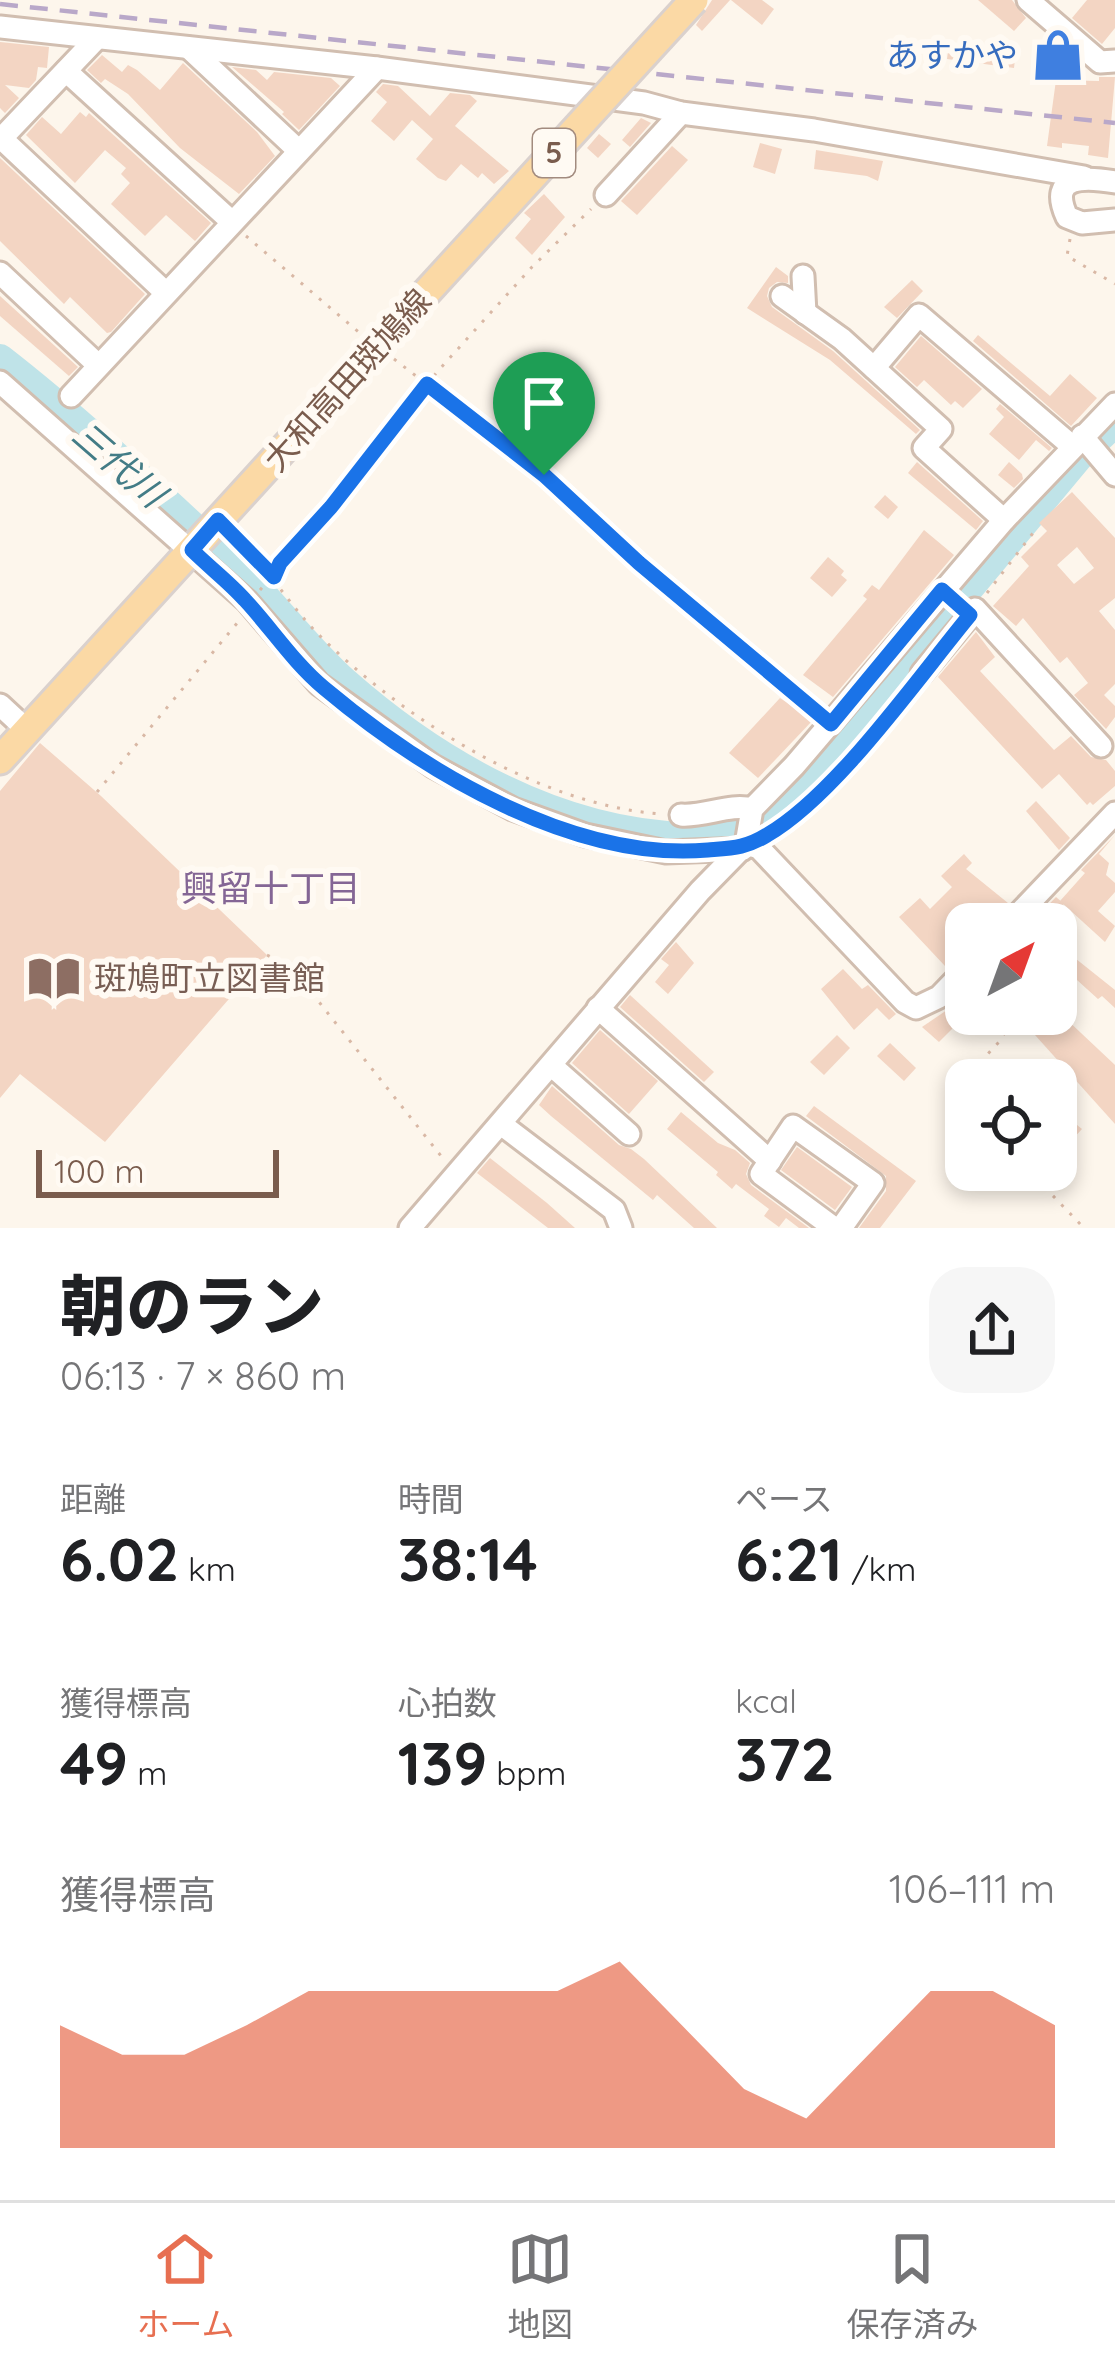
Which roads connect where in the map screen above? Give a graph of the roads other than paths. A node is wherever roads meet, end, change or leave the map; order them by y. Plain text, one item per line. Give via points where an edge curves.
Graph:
1 (694, 0) edge
2 (1028, 0) edge
3 (0, 27) edge
4 (97, 38) junction
5 (189, 48) junction
6 (1110, 56) edge
7 (377, 68) junction
8 (66, 70) junction
9 (681, 113) junction
10 (4, 133) edge
11 (299, 151) junction
12 (1084, 177) junction
13 (1115, 182) edge
14 (606, 195) road end
15 (1115, 220) edge
16 (232, 222) junction
17 (0, 273) edge
18 (803, 276) dead end
19 (166, 293) junction
20 (782, 296) dead end
21 (805, 313) junction
22 (98, 365) junction
23 (874, 368) junction
24 (0, 382) edge
25 (71, 396) dead end
26 (1115, 404) edge
27 (1085, 444) junction
28 (1115, 475) edge
29 (1004, 520) junction
30 (192, 550) junction
31 (960, 604) junction
32 (922, 673) road end
33 (0, 705) edge
34 (27, 730) junction
35 (1101, 746) dead end
36 (0, 760) edge
37 (752, 808) junction
38 (1115, 813) edge
39 (681, 815) road end
40 (744, 847) junction
41 (1029, 903) edge
42 (945, 991) edge
43 (598, 1008) junction
44 (552, 1066) junction
45 (501, 1124) junction
46 (629, 1134) dead end
47 (770, 1161) junction
48 (410, 1228) edge
49 (621, 1228) edge
50 (834, 1228) edge

1 - 30 main road, 大和高田斑鳩線 / 5, bridge
2 - 6 street
3 - 4 street
4 - 5 street
4 - 8 street
5 - 7 street
5 - 11 street
7 - 9 street
7 - 11 street
8 - 10 street
8 - 16 street
9 - 12 street
9 - 14 street
10 - 19 street
11 - 16 street
12 - 13 street
12 - 15 street via 1064,189 1067,217
16 - 19 street
17 - 22 street
18 - 21 street
19 - 22 street
20 - 21 street
21 - 23 street
22 - 25 street
23 - 27 street via 919,315
23 - 29 street via 941,429 924,448
24 - 30 street
26 - 27 street
27 - 28 street
27 - 29 street
29 - 31 street
30 - 34 main road, 大和高田斑鳩線 / 5
30 - 40 street via 320,684 462,784 630,847
31 - 32 street
31 - 35 street
31 - 37 street
33 - 34 street
34 - 36 main road, 大和高田斑鳩線 / 5
37 - 39 street
37 - 40 street
38 - 41 street
40 - 42 street via 759,848 905,1002 916,1008
40 - 43 street
43 - 44 street
43 - 47 street
44 - 45 street
44 - 46 street
45 - 48 street
45 - 49 street via 614,1210
47 - 50 street via 761,1174
47 - 50 street via 793,1126 873,1183

